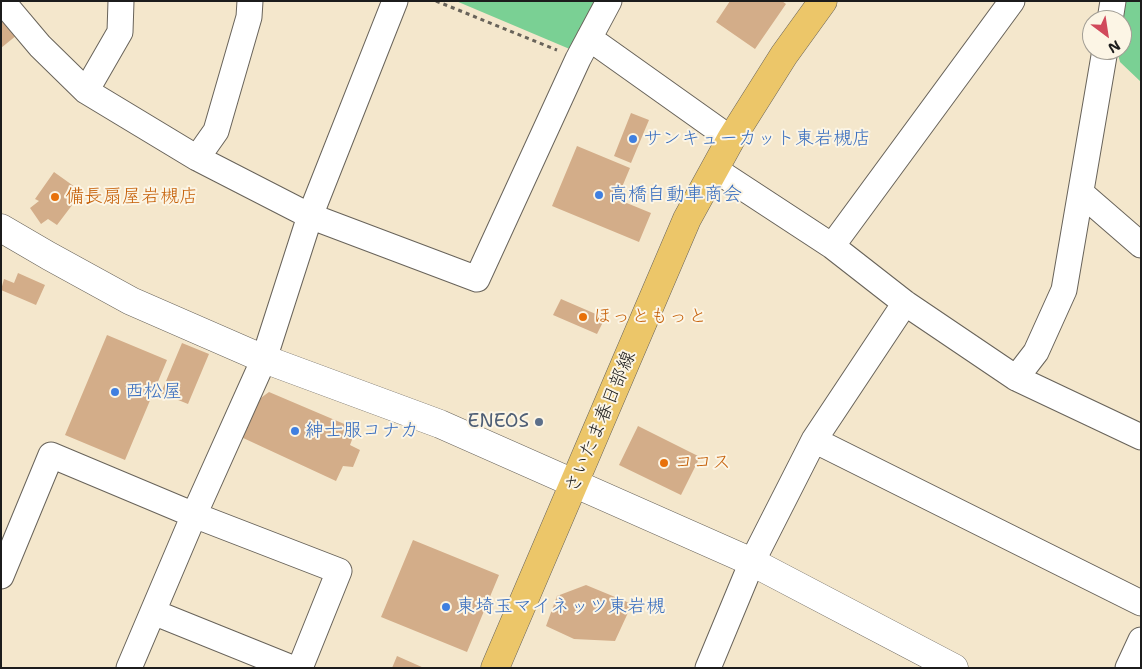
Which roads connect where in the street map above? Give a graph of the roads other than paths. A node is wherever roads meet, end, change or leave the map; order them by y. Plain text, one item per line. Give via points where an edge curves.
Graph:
1 (2, 1) edge
2 (121, 1) edge
3 (250, 1) edge
4 (395, 1) edge
5 (609, 1) edge
6 (823, 1) edge
7 (1012, 1) edge
8 (584, 48) junction
9 (1103, 60) edge
10 (86, 91) junction
11 (731, 139) junction
12 (197, 158) junction
13 (716, 170) junction
14 (1081, 193) junction
15 (310, 216) junction
16 (1, 228) edge
17 (1141, 245) edge
18 (832, 246) junction
19 (905, 303) junction
20 (264, 359) junction
21 (1016, 378) junction
22 (1141, 437) edge
23 (814, 440) junction
24 (574, 484) junction
25 (194, 515) junction
26 (9, 538) edge
27 (752, 562) junction
28 (1, 576) edge
29 (1141, 603) edge
30 (153, 612) junction
31 (1141, 640) edge
32 (129, 668) edge
33 (292, 668) edge
34 (300, 668) edge
35 (495, 668) edge
36 (708, 668) edge
37 (954, 668) edge
38 (1128, 668) edge

1 - 10 street via 40,46
2 - 10 street via 120,32
3 - 12 street via 249,17 216,131
4 - 15 street
5 - 8 street
6 - 11 main road, さいたま春日部線
7 - 18 street
8 - 11 street
8 - 15 street via 477,279
9 - 14 street
10 - 12 street
11 - 13 main road, さいたま春日部線
12 - 15 street
13 - 18 street
13 - 24 main road, さいたま春日部線 via 687,219
14 - 17 street
14 - 21 street via 1064,290 1036,352
15 - 20 street
16 - 20 street via 131,301
18 - 19 street
19 - 21 street
19 - 23 street
20 - 24 street via 440,424
20 - 25 street
21 - 22 street
23 - 27 street
23 - 29 street
24 - 27 street
24 - 35 main road, さいたま春日部線
25 - 26 street via 51,455
25 - 30 street
25 - 34 street via 339,571
26 - 28 street
27 - 36 street
27 - 37 street
30 - 32 street
30 - 33 street
31 - 38 street

